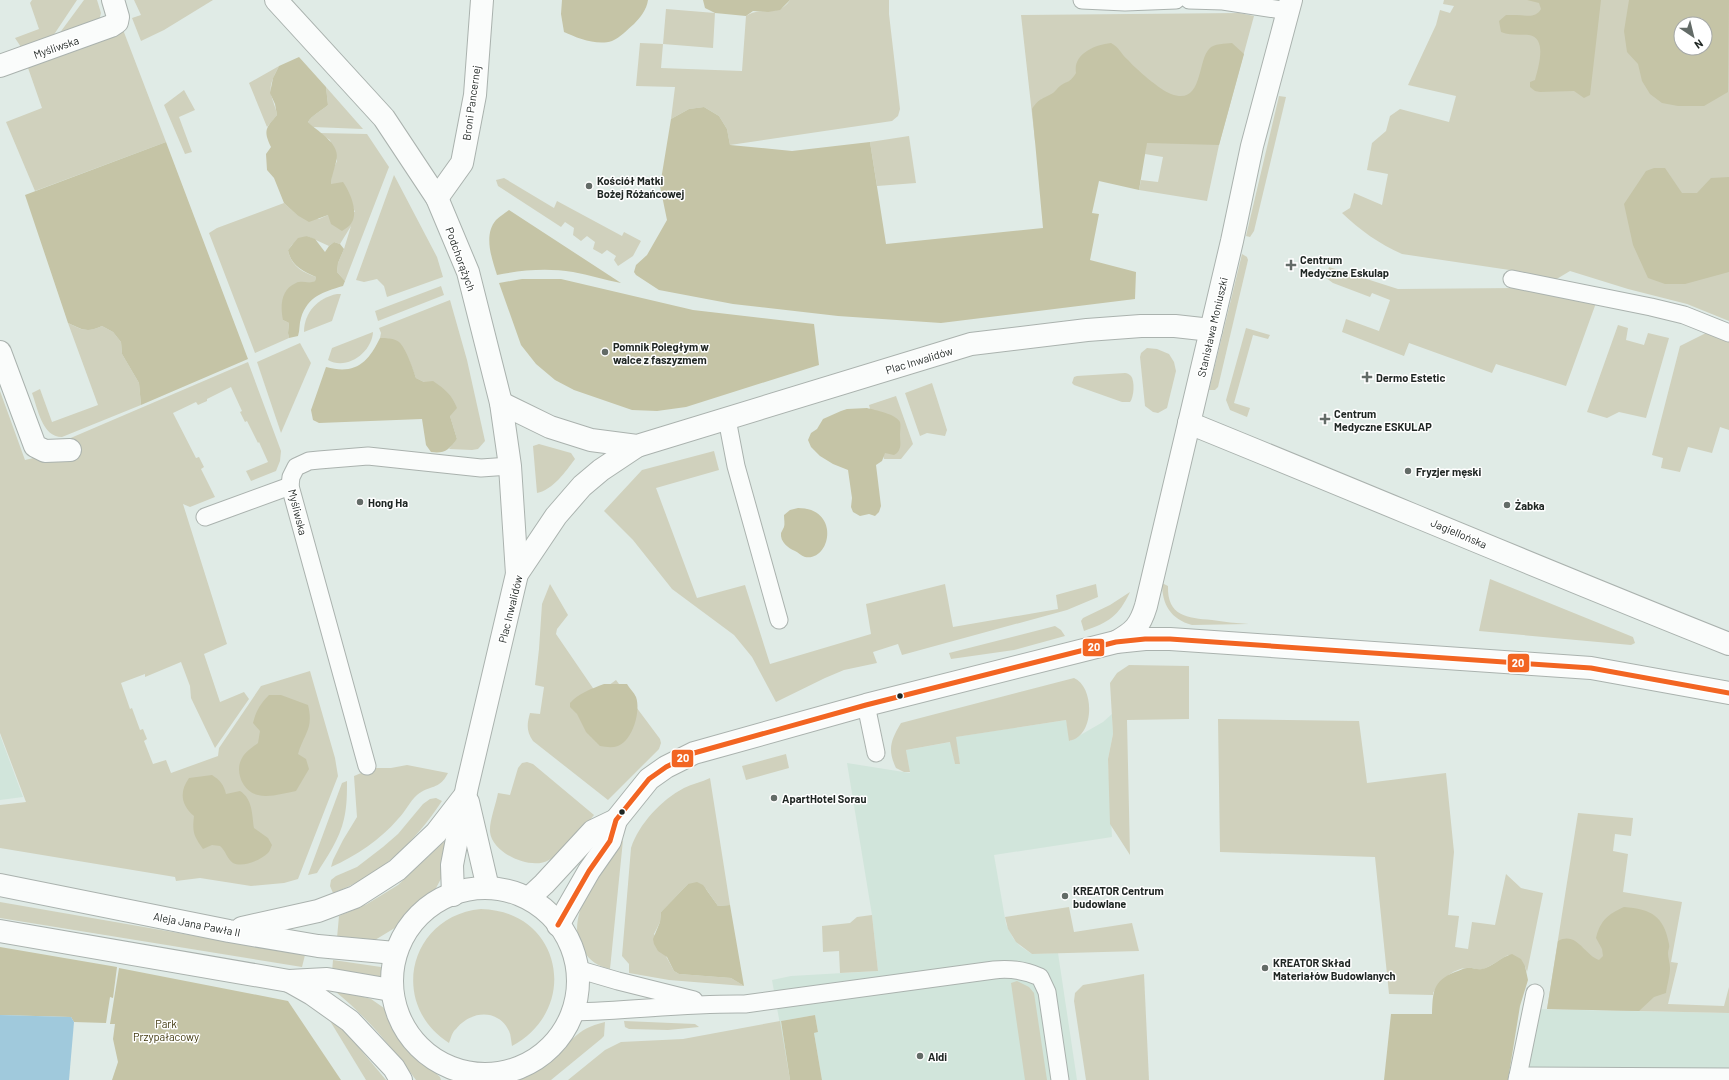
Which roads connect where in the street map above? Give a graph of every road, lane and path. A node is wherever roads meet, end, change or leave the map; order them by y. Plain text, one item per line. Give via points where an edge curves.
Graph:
1 (113, 0) edge
2 (276, 0) edge
3 (482, 0) edge
4 (1082, 0) edge
5 (1176, 0) edge
6 (1189, 0) edge
7 (1289, 6) edge
8 (0, 66) edge
9 (437, 198) junction
10 (1512, 279) dead end
11 (1211, 330) junction
12 (1729, 333) edge
13 (0, 352) edge
14 (501, 403) junction
15 (726, 419) junction
16 (1189, 423) junction
17 (637, 446) junction
18 (70, 450) dead end
19 (510, 466) junction
20 (290, 486) junction
21 (205, 518) dead end
22 (517, 574) junction
23 (779, 620) dead end
24 (1116, 642) junction
25 (1729, 644) edge
26 (1729, 693) edge
27 (866, 705) junction
28 (876, 754) dead end
29 (367, 766) dead end
30 (466, 794) junction
31 (616, 820) junction
32 (0, 885) edge
33 (488, 888) junction
34 (453, 895) junction
35 (530, 897) junction
36 (558, 925) junction
37 (0, 931) edge
38 (229, 931) junction
39 (395, 952) junction
40 (576, 969) junction
41 (289, 981) junction
42 (391, 990) junction
43 (1535, 993) dead end
44 (708, 1003) junction
45 (573, 1012) junction
46 (456, 1074) edge
47 (499, 1076) edge
48 (1729, 1077) edge
49 (1518, 1078) edge
50 (401, 1080) edge
51 (1060, 1080) edge

1 - 8 street, Myśliwska via 118,16 117,22 113,25
2 - 9 street, Podchorążych via 384,118
3 - 9 street, Broni Pancernej via 474,95 462,163
4 - 5 lane
6 - 7 lane
7 - 11 street, Stanisława Moniuszki via 1252,146
9 - 14 street, Podchorążych via 471,282
10 - 12 lane via 1684,315
11 - 15 street, Plac Inwalidów via 1141,326 971,344
11 - 16 street, Stanisława Moniuszki
13 - 18 street via 32,441 39,449 45,451
14 - 17 street, Plac Inwalidów via 550,427 591,440
14 - 19 street, Podchorążych
15 - 17 street, Plac Inwalidów
15 - 23 lane via 736,466
16 - 24 street, Stanisława Moniuszki via 1143,614 1136,629
16 - 25 street, Jagiellońska
17 - 22 street, Plac Inwalidów via 582,486 556,516
19 - 20 lane, Myśliwska via 481,468 368,456 319,460 296,467
19 - 22 street, Podchorążych
20 - 21 lane
20 - 29 lane, Myśliwska
22 - 30 street, Plac Inwalidów
24 - 26 street via 1170,639 1536,663 1606,670
24 - 27 street
27 - 28 lane
27 - 31 street via 694,753 649,779
30 - 33 street
30 - 34 street, Plac Inwalidów via 452,864
30 - 38 street via 436,833 397,870 355,898 318,911
31 - 35 street via 593,831
31 - 36 street via 610,841 589,871
32 - 38 street, Aleja Jana Pawła II
33 - 34 street
33 - 35 street via 510,889
34 - 39 street via 422,912 405,932
35 - 36 street
36 - 40 street via 573,951
37 - 41 street
38 - 39 street, Aleja Jana Pawła II via 318,946
39 - 42 street
40 - 44 lane
40 - 45 street
41 - 42 street via 327,979
41 - 50 street via 350,1021 394,1068
42 - 46 street via 406,1029 417,1043
43 - 49 lane
44 - 45 lane via 616,1012
44 - 51 lane via 745,1004 994,970 1024,970 1040,977 1047,992
45 - 47 street via 558,1038 534,1061
46 - 47 street
48 - 49 lane

